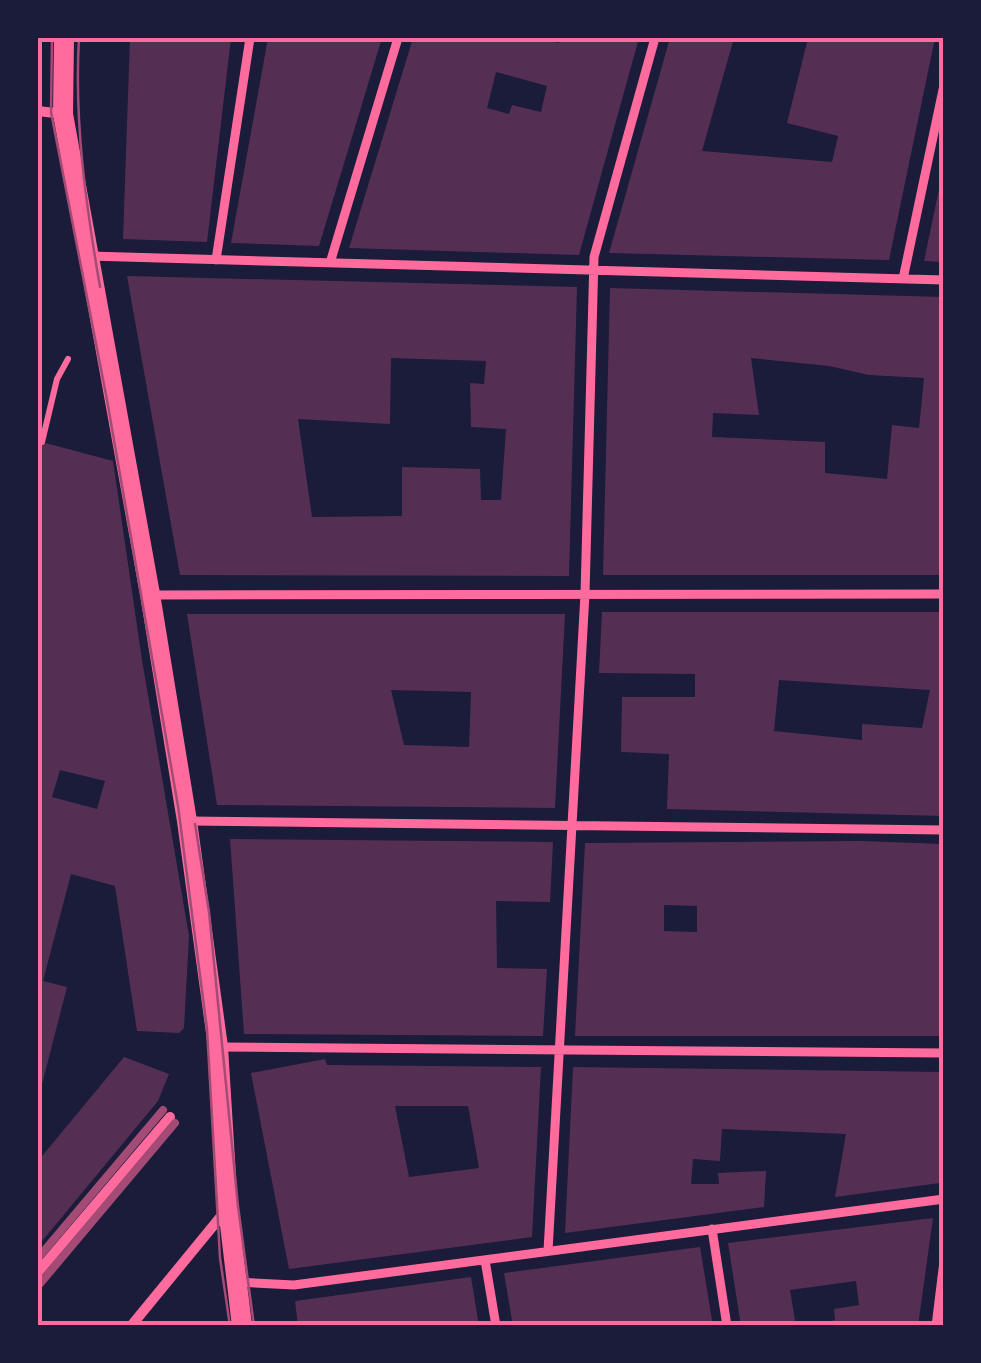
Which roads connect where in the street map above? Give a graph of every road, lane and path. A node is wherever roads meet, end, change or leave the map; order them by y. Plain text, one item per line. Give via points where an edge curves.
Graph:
1 (64, 38) edge
2 (250, 38) edge
3 (398, 38) edge
4 (655, 38) edge
5 (944, 85) edge
6 (38, 111) edge
7 (63, 114) junction
8 (86, 256) junction
9 (216, 260) junction
10 (330, 263) junction
11 (594, 271) junction
12 (902, 278) junction
13 (944, 280) edge
14 (68, 359) dead end
15 (42, 442) dead end
16 (150, 594) junction
17 (585, 594) junction
18 (944, 594) edge
19 (187, 822) junction
20 (571, 825) junction
21 (944, 830) edge
22 (218, 1047) junction
23 (558, 1052) junction
24 (944, 1053) edge
25 (170, 1117) dead end
26 (944, 1200) edge
27 (228, 1208) junction
28 (712, 1229) junction
29 (548, 1251) junction
30 (485, 1260) junction
31 (944, 1261) edge
32 (38, 1272) edge
33 (236, 1282) junction
34 (132, 1326) edge
35 (242, 1326) edge
36 (496, 1326) edge
37 (727, 1326) edge
38 (936, 1326) edge

1 - 7 main road
2 - 9 street
3 - 10 street
4 - 11 street
5 - 12 street
6 - 7 street
7 - 8 main road
8 - 9 street
8 - 16 main road
9 - 10 street
10 - 11 street
11 - 12 street
11 - 17 street
12 - 13 street
14 - 15 path
16 - 17 street
16 - 19 main road
17 - 18 street
17 - 20 street
19 - 20 street
19 - 22 main road
20 - 21 street
20 - 23 street
22 - 23 street
22 - 27 main road
23 - 24 street
23 - 29 street
25 - 32 street
26 - 28 street
27 - 33 main road
27 - 34 street
28 - 29 street
28 - 37 street
29 - 30 street
30 - 33 street via 284,1286
30 - 36 street
31 - 38 street
33 - 35 main road

